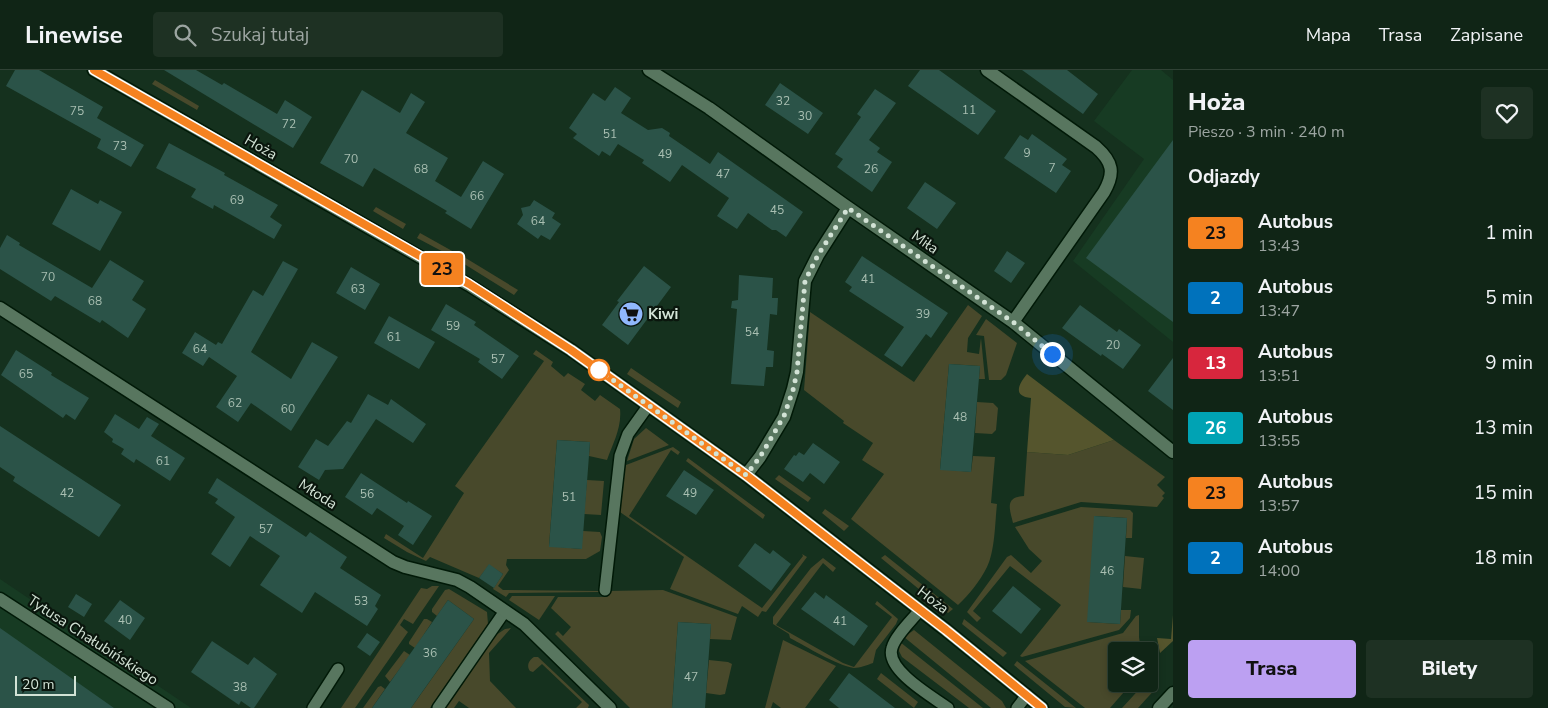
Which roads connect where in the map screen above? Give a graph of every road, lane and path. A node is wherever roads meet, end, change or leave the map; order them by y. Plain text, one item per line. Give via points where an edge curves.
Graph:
1 (94, 70) edge
2 (649, 70) edge
3 (987, 70) edge
4 (848, 208) junction
5 (0, 308) edge
6 (1013, 322) junction
7 (648, 406) junction
8 (1173, 452) edge
9 (746, 475) junction
10 (605, 590) dead end
11 (0, 599) edge
12 (920, 610) junction
13 (505, 611) junction
14 (338, 669) dead end
15 (1173, 693) edge
16 (1027, 695) junction
17 (168, 708) edge
18 (313, 708) edge
19 (438, 708) edge
20 (610, 708) edge
21 (948, 708) edge
22 (1017, 708) edge
23 (1042, 708) edge
24 (1159, 708) edge

1 - 7 street, Hoża via 469,284 571,350
2 - 4 street, Miła via 709,108
3 - 6 street via 1104,154 1111,169 1104,192
4 - 6 street, Miła
4 - 9 street via 805,281 797,372 784,416
5 - 13 street, Młoda via 393,562 464,583
6 - 8 street, Miła
7 - 9 street, Hoża
7 - 10 lane via 628,434 620,456
9 - 12 street, Hoża
11 - 17 street, Tytusa Chałubińskiego
12 - 16 street, Hoża
12 - 21 lane via 892,646 891,658 899,671
13 - 19 lane
13 - 20 street, Młoda via 524,624
14 - 18 lane
15 - 24 street
16 - 22 lane
16 - 23 street, Hoża

